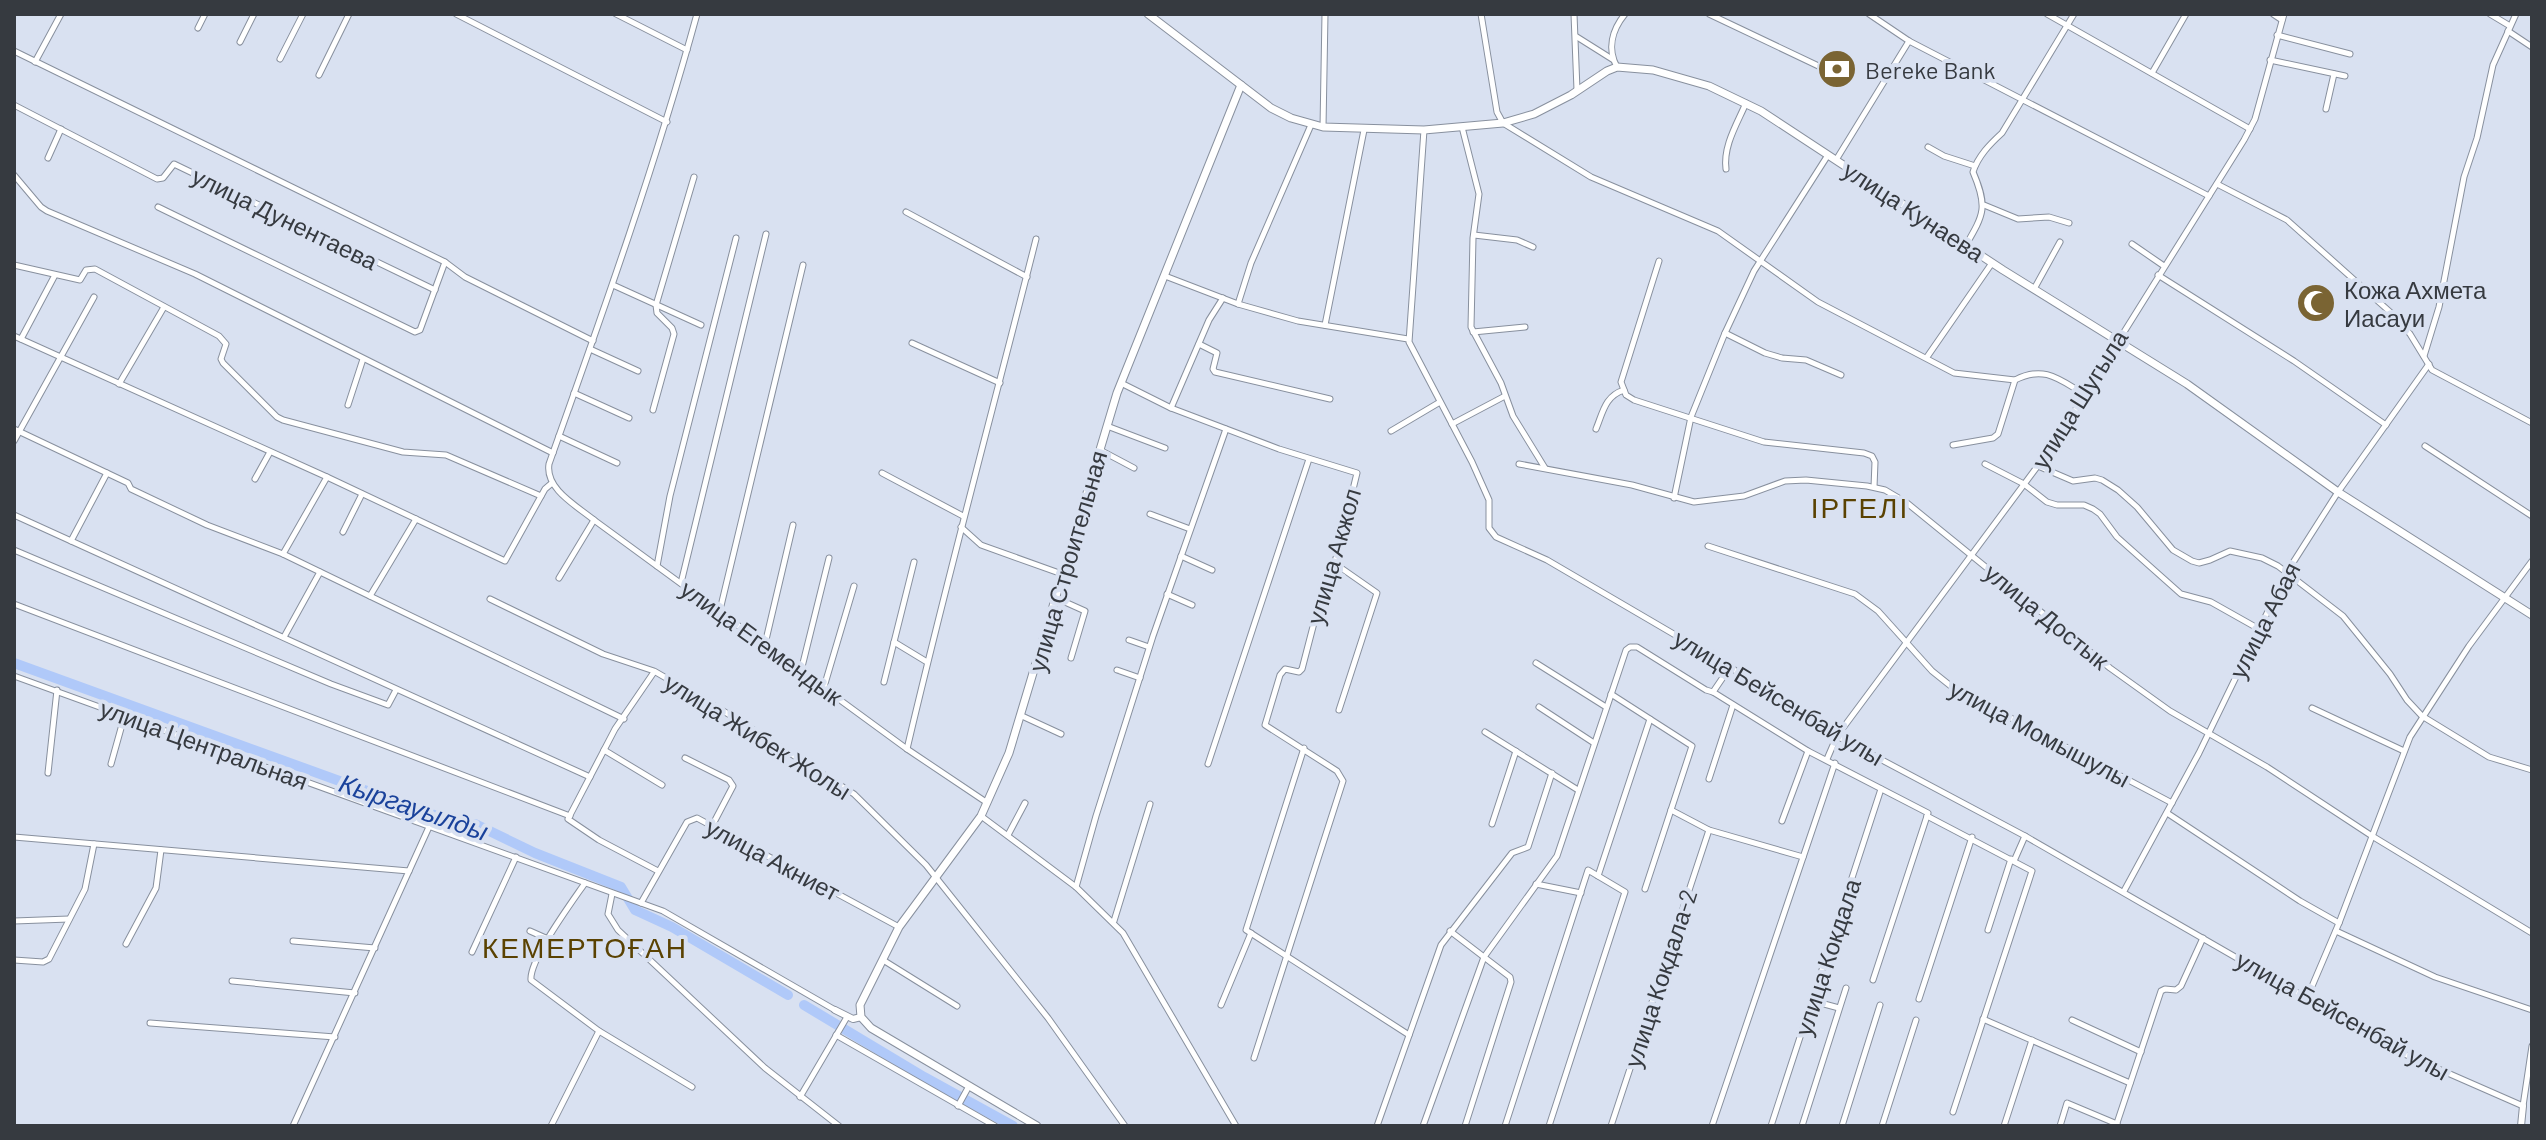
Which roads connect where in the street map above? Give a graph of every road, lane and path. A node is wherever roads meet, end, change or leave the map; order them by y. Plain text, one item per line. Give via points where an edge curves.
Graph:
1 (61, 14) edge
2 (205, 14) edge
3 (254, 14) edge
4 (303, 14) edge
5 (349, 14) edge
6 (456, 14) edge
7 (616, 14) edge
8 (697, 14) edge
9 (1148, 14) edge
10 (1325, 14) edge
11 (1481, 14) edge
12 (1574, 14) edge
13 (1625, 14) edge
14 (1709, 14) edge
15 (1869, 14) edge
16 (2047, 14) edge
17 (2074, 14) edge
18 (2186, 14) edge
19 (2273, 14) edge
20 (2490, 14) edge
21 (2505, 14) edge
22 (2516, 14) edge
23 (2283, 17) edge
24 (2504, 22) junction
25 (2067, 25) junction
26 (198, 28) dead end
27 (2509, 29) junction
28 (2277, 35) junction
29 (1577, 37) junction
30 (1909, 41) junction
31 (240, 42) dead end
32 (2532, 47) edge
33 (687, 50) junction
34 (14, 51) edge
35 (2350, 54) dead end
36 (280, 59) dead end
37 (2270, 60) junction
38 (35, 62) junction
39 (1615, 64) junction
40 (1829, 71) dead end
41 (2152, 73) junction
42 (2334, 74) junction
43 (319, 75) dead end
44 (2345, 76) dead end
45 (1241, 85) junction
46 (1577, 91) junction
47 (2023, 98) junction
48 (1746, 103) junction
49 (14, 105) edge
50 (2326, 109) dead end
51 (667, 122) junction
52 (1503, 123) junction
53 (1311, 125) junction
54 (1323, 127) junction
55 (1462, 127) junction
56 (61, 129) junction
57 (2250, 129) junction
58 (1364, 130) junction
59 (1424, 130) junction
60 (1928, 147) dead end
61 (1828, 154) junction
62 (48, 158) dead end
63 (1836, 160) junction
64 (1975, 166) junction
65 (1726, 169) dead end
66 (14, 175) edge
67 (694, 177) dead end
68 (2217, 184) junction
69 (2209, 196) junction
70 (1984, 205) junction
71 (158, 207) dead end
72 (906, 212) dead end
73 (2069, 223) dead end
74 (766, 234) dead end
75 (1474, 235) junction
76 (736, 238) dead end
77 (1036, 239) dead end
78 (2060, 242) dead end
79 (2132, 244) dead end
80 (1966, 245) junction
81 (1533, 247) dead end
82 (1659, 261) dead end
83 (445, 262) junction
84 (1761, 262) junction
85 (1992, 263) junction
86 (803, 265) dead end
87 (2164, 266) junction
88 (14, 267) edge
89 (55, 275) junction
90 (1164, 275) junction
91 (2158, 275) junction
92 (1027, 277) junction
93 (613, 285) junction
94 (2034, 289) junction
95 (435, 290) junction
96 (94, 297) dead end
97 (1223, 298) junction
98 (1238, 304) junction
99 (656, 305) junction
100 (164, 307) junction
101 (701, 325) dead end
102 (1325, 325) junction
103 (1525, 327) dead end
104 (1473, 332) junction
105 (1725, 333) junction
106 (14, 336) edge
107 (21, 339) junction
108 (1408, 339) junction
109 (2117, 340) junction
110 (593, 341) junction
111 (912, 343) dead end
112 (1199, 344) junction
113 (590, 349) junction
114 (2424, 356) junction
115 (62, 357) junction
116 (1927, 357) junction
117 (363, 359) junction
118 (2429, 364) junction
119 (638, 371) dead end
120 (1841, 375) dead end
121 (2015, 380) junction
122 (1000, 383) junction
123 (1121, 383) junction
124 (119, 384) junction
125 (1624, 390) junction
126 (574, 393) junction
127 (2084, 394) junction
128 (1505, 396) junction
129 (1330, 399) dead end
130 (1440, 402) junction
131 (348, 405) dead end
132 (1171, 408) junction
133 (653, 410) dead end
134 (1691, 417) junction
135 (629, 418) dead end
136 (2532, 423) edge
137 (1452, 424) junction
138 (2386, 425) junction
139 (1107, 426) junction
140 (1226, 429) junction
141 (1596, 429) dead end
142 (17, 431) edge
143 (1391, 431) dead end
144 (559, 436) junction
145 (14, 441) edge
146 (1953, 445) dead end
147 (2425, 446) dead end
148 (1165, 448) dead end
149 (1099, 450) junction
150 (270, 452) junction
151 (553, 453) junction
152 (1309, 459) junction
153 (617, 463) dead end
154 (1519, 464) dead end
155 (1985, 464) dead end
156 (2038, 466) junction
157 (1134, 468) dead end
158 (1545, 468) junction
159 (107, 473) junction
160 (882, 473) dead end
161 (327, 477) junction
162 (255, 479) dead end
163 (552, 483) junction
164 (2024, 484) junction
165 (1874, 487) junction
166 (2338, 492) junction
167 (362, 494) junction
168 (541, 496) junction
169 (1674, 498) junction
170 (1150, 514) dead end
171 (14, 515) edge
172 (963, 516) junction
173 (2532, 516) edge
174 (416, 519) junction
175 (594, 520) junction
176 (793, 525) dead end
177 (961, 527) junction
178 (1190, 529) junction
179 (343, 532) dead end
180 (71, 541) junction
181 (1708, 546) dead end
182 (14, 550) edge
183 (1972, 553) junction
184 (283, 554) junction
185 (1181, 556) junction
186 (829, 558) dead end
187 (2532, 561) edge
188 (914, 562) dead end
189 (1334, 563) junction
190 (657, 567) junction
191 (1212, 570) dead end
192 (320, 572) junction
193 (2287, 572) junction
194 (1062, 574) junction
195 (559, 578) dead end
196 (681, 583) junction
197 (854, 586) dead end
198 (1167, 594) junction
199 (370, 596) junction
200 (1056, 598) junction
201 (2504, 598) junction
202 (490, 599) dead end
203 (14, 604) edge
204 (1192, 605) dead end
205 (720, 610) junction
206 (2532, 615) edge
207 (2259, 629) junction
208 (284, 637) junction
209 (1129, 640) dead end
210 (894, 642) junction
211 (1906, 642) junction
212 (765, 644) junction
213 (1149, 647) junction
214 (1071, 658) dead end
215 (927, 662) junction
216 (1536, 663) dead end
217 (1730, 667) junction
218 (1117, 670) dead end
219 (654, 671) junction
220 (801, 671) junction
221 (14, 676) edge
222 (1140, 678) junction
223 (884, 682) dead end
224 (824, 687) junction
225 (57, 690) junction
226 (396, 690) junction
227 (1713, 692) junction
228 (1611, 694) junction
229 (1733, 705) junction
230 (1539, 707) dead end
231 (1606, 707) junction
232 (2312, 708) dead end
233 (1339, 710) dead end
234 (125, 714) junction
235 (1022, 716) junction
236 (2422, 716) junction
237 (624, 719) junction
238 (1650, 719) junction
239 (1485, 732) dead end
240 (2208, 733) junction
241 (1061, 734) dead end
242 (1837, 736) junction
243 (1594, 743) junction
244 (1304, 748) junction
245 (907, 749) junction
246 (604, 750) junction
247 (1516, 751) junction
248 (1808, 751) junction
249 (2404, 751) junction
250 (685, 758) dead end
251 (1827, 759) junction
252 (1835, 763) junction
253 (111, 764) dead end
254 (1208, 764) dead end
255 (2532, 770) edge
256 (48, 773) dead end
257 (1552, 773) junction
258 (590, 777) junction
259 (1709, 779) dead end
260 (662, 785) dead end
261 (1881, 788) junction
262 (1578, 790) junction
263 (987, 803) junction
264 (1025, 803) dead end
265 (2172, 803) junction
266 (1150, 804) dead end
267 (1671, 810) junction
268 (2167, 813) junction
269 (570, 816) junction
270 (981, 816) junction
271 (1927, 816) junction
272 (1782, 821) dead end
273 (1492, 824) dead end
274 (712, 826) junction
275 (429, 827) junction
276 (1709, 830) junction
277 (1008, 835) junction
278 (2025, 836) junction
279 (2372, 836) junction
280 (14, 837) edge
281 (1972, 837) junction
282 (94, 844) junction
283 (161, 850) junction
284 (516, 857) junction
285 (1803, 857) junction
286 (2012, 860) junction
287 (409, 871) junction
288 (658, 871) junction
289 (1598, 876) junction
290 (934, 879) junction
291 (585, 883) junction
292 (1536, 884) junction
293 (1076, 887) junction
294 (1645, 889) dead end
295 (2124, 891) junction
296 (1581, 893) junction
297 (612, 894) junction
298 (637, 902) junction
299 (70, 919) junction
300 (14, 921) edge
301 (1114, 922) junction
302 (2339, 923) junction
303 (899, 927) junction
304 (1988, 930) dead end
305 (530, 931) dead end
306 (1450, 931) junction
307 (2336, 931) junction
308 (1251, 933) junction
309 (2532, 933) edge
310 (2203, 938) junction
311 (548, 939) junction
312 (293, 941) dead end
313 (126, 944) dead end
314 (375, 948) junction
315 (472, 952) dead end
316 (1287, 956) junction
317 (1484, 957) junction
318 (14, 960) edge
319 (882, 960) junction
320 (1873, 980) dead end
321 (232, 981) dead end
322 (1846, 988) dead end
323 (355, 993) junction
324 (2307, 998) junction
325 (1919, 999) dead end
326 (1813, 1001) junction
327 (1221, 1005) dead end
328 (1880, 1005) dead end
329 (957, 1006) dead end
330 (1839, 1008) junction
331 (835, 1010) joint
332 (2532, 1010) edge
333 (847, 1017) junction
334 (861, 1017) junction
335 (1983, 1019) junction
336 (1916, 1020) dead end
337 (2072, 1020) dead end
338 (150, 1023) dead end
339 (838, 1030) junction
340 (599, 1031) junction
341 (1409, 1035) junction
342 (335, 1037) junction
343 (2032, 1040) junction
344 (2532, 1046) edge
345 (2141, 1052) junction
346 (1254, 1058) dead end
347 (2130, 1083) junction
348 (692, 1087) dead end
349 (968, 1089) junction
350 (800, 1097) junction
351 (959, 1105) junction
352 (2523, 1106) junction
353 (1953, 1112) dead end
354 (2117, 1125) edge
355 (293, 1126) edge
356 (551, 1126) edge
357 (839, 1126) edge
358 (995, 1126) edge
359 (1037, 1126) edge
360 (1125, 1126) edge
361 (1236, 1126) edge
362 (1377, 1126) edge
363 (1423, 1126) edge
364 (1465, 1126) edge
365 (1505, 1126) edge
366 (1549, 1126) edge
367 (1611, 1126) edge
368 (1712, 1126) edge
369 (1771, 1126) edge
370 (1802, 1126) edge
371 (1842, 1126) edge
372 (1882, 1126) edge
373 (2004, 1126) edge
374 (2060, 1126) edge
375 (2521, 1126) edge

1 - 38 street
2 - 26 street
3 - 31 street
4 - 36 street
5 - 43 street
6 - 51 street
7 - 33 street
8 - 33 street
9 - 45 main road
10 - 54 street
11 - 52 street
12 - 29 street
13 - 39 street via 1614,33
14 - 40 street
15 - 30 street
16 - 25 street
17 - 25 street
18 - 41 street
19 - 23 street
20 - 24 street
21 - 24 street
22 - 27 street
23 - 28 street, улица Шугыла
24 - 27 street
25 - 41 street
25 - 47 street
27 - 32 street
27 - 114 street via 2495,56
28 - 35 street
28 - 37 street, улица Шугыла
29 - 39 street
29 - 46 street
30 - 47 street
30 - 63 street
33 - 51 street
34 - 38 street
37 - 42 street
37 - 57 street, улица Шугыла
38 - 83 street
39 - 46 main road
39 - 48 main road, улица Кунаева via 1682,77
41 - 57 street
42 - 44 street
42 - 50 street
45 - 53 main road via 1282,114
45 - 90 main road, улица Строительная
46 - 52 main road via 1542,111
47 - 64 street
47 - 69 street
48 - 61 main road, улица Кунаева
48 - 65 street via 1728,146
49 - 56 street, улица Дунентаева
51 - 93 street
52 - 55 main road
52 - 84 street via 1591,177 1718,231
53 - 54 main road
53 - 98 street
54 - 58 main road
55 - 59 main road
55 - 75 street via 1479,194
56 - 62 street
56 - 95 street, улица Дунентаева via 160,180 174,164
57 - 68 street, улица Шугыла
58 - 59 main road
58 - 102 street
59 - 108 street
60 - 64 street
61 - 63 main road, улица Кунаева
61 - 84 street
63 - 80 main road, улица Кунаева
64 - 70 street
66 - 117 street via 47,211 195,274
67 - 99 street
68 - 69 street, улица Шугыла
68 - 114 street via 2287,220 2398,319
69 - 87 street, улица Шугыла
70 - 73 street via 2018,219 2049,217
70 - 80 street
71 - 95 street via 415,332
72 - 92 street
74 - 196 street
75 - 81 street
75 - 104 street
76 - 190 street
77 - 92 street
78 - 94 street
79 - 87 street
80 - 85 main road, улица Кунаева
82 - 125 street via 1621,382
83 - 95 street
83 - 110 street
84 - 105 street
84 - 116 street via 1818,302
85 - 94 main road, улица Кунаева
85 - 116 street
86 - 205 street
87 - 91 street, улица Шугыла
88 - 89 street
89 - 100 street via 80,280 86,270 95,269
89 - 107 street
90 - 97 street
90 - 123 main road, улица Строительная
91 - 109 street, улица Шугыла
91 - 138 street
92 - 122 street
93 - 99 street
93 - 110 street
94 - 109 main road, улица Кунаева
96 - 115 street
97 - 98 street
97 - 112 street
98 - 102 street
99 - 101 street
99 - 133 street via 674,334
100 - 124 street
100 - 168 street via 223,340 223,363 277,417 403,452 446,455
102 - 108 street
103 - 104 street
104 - 128 street
105 - 120 street via 1765,353 1806,360
105 - 134 street
106 - 107 street
107 - 115 street
108 - 130 street, улица Бейсенбай улы
109 - 127 street, улица Шугыла
109 - 166 main road, улица Кунаева
110 - 113 street
111 - 122 street
112 - 129 street via 1217,353 1215,372
112 - 132 street
113 - 119 street
113 - 126 street
114 - 118 street
115 - 124 street
115 - 142 street
116 - 121 street via 1963,375
117 - 131 street
117 - 151 street
118 - 136 street via 2441,376
118 - 138 street, улица Абая
121 - 127 street via 2044,373
121 - 146 street via 1998,434
122 - 172 street
123 - 132 street, улица Акжол
123 - 139 main road, улица Строительная
124 - 150 street
125 - 134 street via 1634,400
125 - 141 street via 1613,393
126 - 135 street
126 - 144 street
127 - 156 street, улица Шугыла
128 - 137 street
128 - 158 street
130 - 137 street, улица Бейсенбай улы
130 - 143 street
132 - 140 street, улица Акжол
134 - 165 street via 1764,442 1872,456
134 - 169 street
137 - 217 street, улица Бейсенбай улы via 1489,500 1489,528 1496,537 1547,560
138 - 166 street, улица Абая
139 - 148 street
139 - 149 main road, улица Строительная
140 - 152 street, улица Акжол
140 - 178 street
142 - 145 street
142 - 159 street
144 - 151 street
144 - 153 street
147 - 173 street
149 - 157 street
149 - 194 main road, улица Строительная
150 - 161 street
150 - 162 street
151 - 163 street via 548,471
152 - 189 street, улица Акжол via 1357,473
152 - 254 street
154 - 158 street, улица Достык
155 - 164 street
156 - 164 street, улица Шугыла
156 - 193 street via 2060,478 2095,478 2118,490 2173,550 2192,561 2239,552
158 - 169 street, улица Достык
159 - 180 street
159 - 184 street via 207,525
160 - 172 street
161 - 167 street
161 - 184 street
163 - 168 street
163 - 175 street, улица Егемендык
164 - 183 street, улица Шугыла
164 - 207 street via 2047,502 2093,509 2181,594 2211,602
165 - 169 street, улица Достык via 1785,481 1729,499
165 - 183 street, улица Достык via 1907,503
166 - 193 street, улица Абая
166 - 201 main road, улица Кунаева
167 - 174 street
167 - 179 street
168 - 174 street via 505,561
170 - 178 street
171 - 180 street
172 - 177 street
174 - 199 street
175 - 190 street, улица Егемендык
175 - 195 street
176 - 212 street
177 - 194 street via 981,545
177 - 215 street
178 - 185 street
180 - 208 street
181 - 211 street, улица Момышулы via 1855,594
182 - 226 street via 388,705
183 - 211 street, улица Шугыла
183 - 240 street, улица Достык via 2110,668
184 - 192 street
185 - 191 street
185 - 198 street
186 - 220 street
187 - 201 street
188 - 210 street
189 - 233 street via 1377,593
189 - 244 street, улица Акжол via 1302,669 1285,669 1280,675 1265,725
190 - 196 street, улица Егемендык
192 - 199 street
192 - 208 street
193 - 207 street, улица Абая
193 - 236 street via 2343,616
194 - 200 main road, улица Строительная
196 - 205 street, улица Егемендык
197 - 224 street
198 - 204 street
198 - 213 street
199 - 237 street
200 - 214 street via 1085,611
200 - 235 main road, улица Строительная
201 - 206 main road, улица Кунаева
201 - 236 street
202 - 219 street, улица Жибек Жолы via 603,654
203 - 269 street
205 - 212 street, улица Егемендык
207 - 240 street, улица Абая
208 - 226 street
209 - 213 street
210 - 215 street
210 - 223 street
211 - 242 street, улица Шугыла
211 - 265 street, улица Момышулы via 1952,687
212 - 220 street, улица Егемендык
213 - 222 street
215 - 245 street
216 - 231 street
217 - 227 street
217 - 242 street, улица Бейсенбай улы
218 - 222 street
219 - 237 street
219 - 290 street, улица Жибек Жолы via 854,794
220 - 224 street, улица Егемендык
221 - 225 street, улица Центральная
222 - 293 street
224 - 245 street, улица Егемендык
225 - 234 street, улица Центральная
225 - 256 street
226 - 258 street
227 - 228 street via 1630,647
227 - 229 street
228 - 231 street
228 - 238 street
229 - 248 street
229 - 259 street
230 - 243 street
231 - 243 street
232 - 249 street
234 - 253 street
234 - 275 street, улица Центральная
235 - 241 street
235 - 263 main road, улица Строительная
236 - 249 street
236 - 255 street via 2489,757
237 - 246 street
238 - 267 street via 1692,746
238 - 289 street
239 - 247 street
240 - 265 street, улица Абая
240 - 279 street, улица Достык
242 - 251 street, улица Шугыла
242 - 278 street, улица Бейсенбай улы
243 - 262 street
244 - 308 street via 1246,930
244 - 316 street via 1343,781
245 - 263 street, улица Егемендык
246 - 258 street
246 - 260 street
247 - 257 street
247 - 273 street
248 - 251 street
248 - 272 street
249 - 279 street
250 - 274 street via 733,786
251 - 252 street
252 - 261 street
252 - 285 street
257 - 262 street
257 - 306 street via 1528,847 1512,853
258 - 269 street
261 - 271 street
261 - 326 street, улица Кокдала
262 - 292 street via 1557,856
263 - 270 main road, улица Строительная
264 - 277 street
265 - 268 street, улица Абая
266 - 301 street
267 - 276 street
267 - 294 street
268 - 295 street, улица Абая
268 - 302 street
269 - 288 street via 599,840
270 - 277 street
270 - 290 main road, улица Строительная
271 - 281 street
271 - 320 street
274 - 288 street, улица Акниет via 697,818 687,822
274 - 303 street, улица Акниет
275 - 284 street, улица Центральная
275 - 287 street
276 - 285 street
276 - 367 street, улица Кокдала-2
277 - 293 street
278 - 286 street
278 - 295 street, улица Бейсенбай улы
279 - 302 street
279 - 309 street, улица Достык
280 - 282 street
281 - 286 street
281 - 325 street
282 - 283 street
282 - 299 street via 88,881
283 - 287 street
283 - 313 street via 156,888
284 - 291 street, улица Центральная
284 - 315 street
285 - 368 street
286 - 304 street
286 - 335 street via 2032,871
287 - 314 street
288 - 298 street, улица Акниет
289 - 296 street via 1588,870
289 - 366 street via 1625,892
290 - 303 main road, улица Строительная
290 - 360 street, улица Жибек Жолы via 1048,1018
291 - 297 street, улица Центральная
291 - 311 street
292 - 296 street
292 - 317 street
293 - 301 street
295 - 310 street, улица Бейсенбай улы
296 - 365 street
297 - 298 street, улица Центральная
297 - 350 street via 608,914 618,930
298 - 331 street, улица Центральная via 675,917
299 - 300 street
299 - 318 street via 49,959
301 - 361 street
302 - 307 street
303 - 319 main road, улица Строительная
305 - 311 street
306 - 317 street
306 - 341 street
307 - 324 street
307 - 332 street via 2435,977
308 - 316 street
308 - 327 street
310 - 324 street, улица Бейсенбай улы
310 - 345 street via 2181,986 2161,991
311 - 340 street via 531,980
312 - 314 street
314 - 323 street
316 - 341 street
316 - 346 street
317 - 363 street
317 - 364 street via 1511,982
319 - 329 street
319 - 334 main road, улица Строительная via 860,1005
321 - 323 street
322 - 330 street
323 - 342 street
324 - 352 street, улица Бейсенбай улы via 2416,1060
326 - 330 street
326 - 369 street, улица Кокдала
328 - 371 street
330 - 370 street
331 - 333 street, улица Центральная
333 - 334 street
333 - 339 street
334 - 349 main road
335 - 343 street
335 - 353 street
336 - 372 street
337 - 345 street
338 - 342 street
339 - 350 street
339 - 351 street
340 - 348 street
340 - 356 street
341 - 362 street
342 - 355 street
343 - 347 street
343 - 373 street
344 - 352 street
345 - 347 street
347 - 354 street
349 - 351 street
349 - 359 main road
350 - 357 street
351 - 358 street
352 - 375 street
354 - 374 street via 2067,1103

